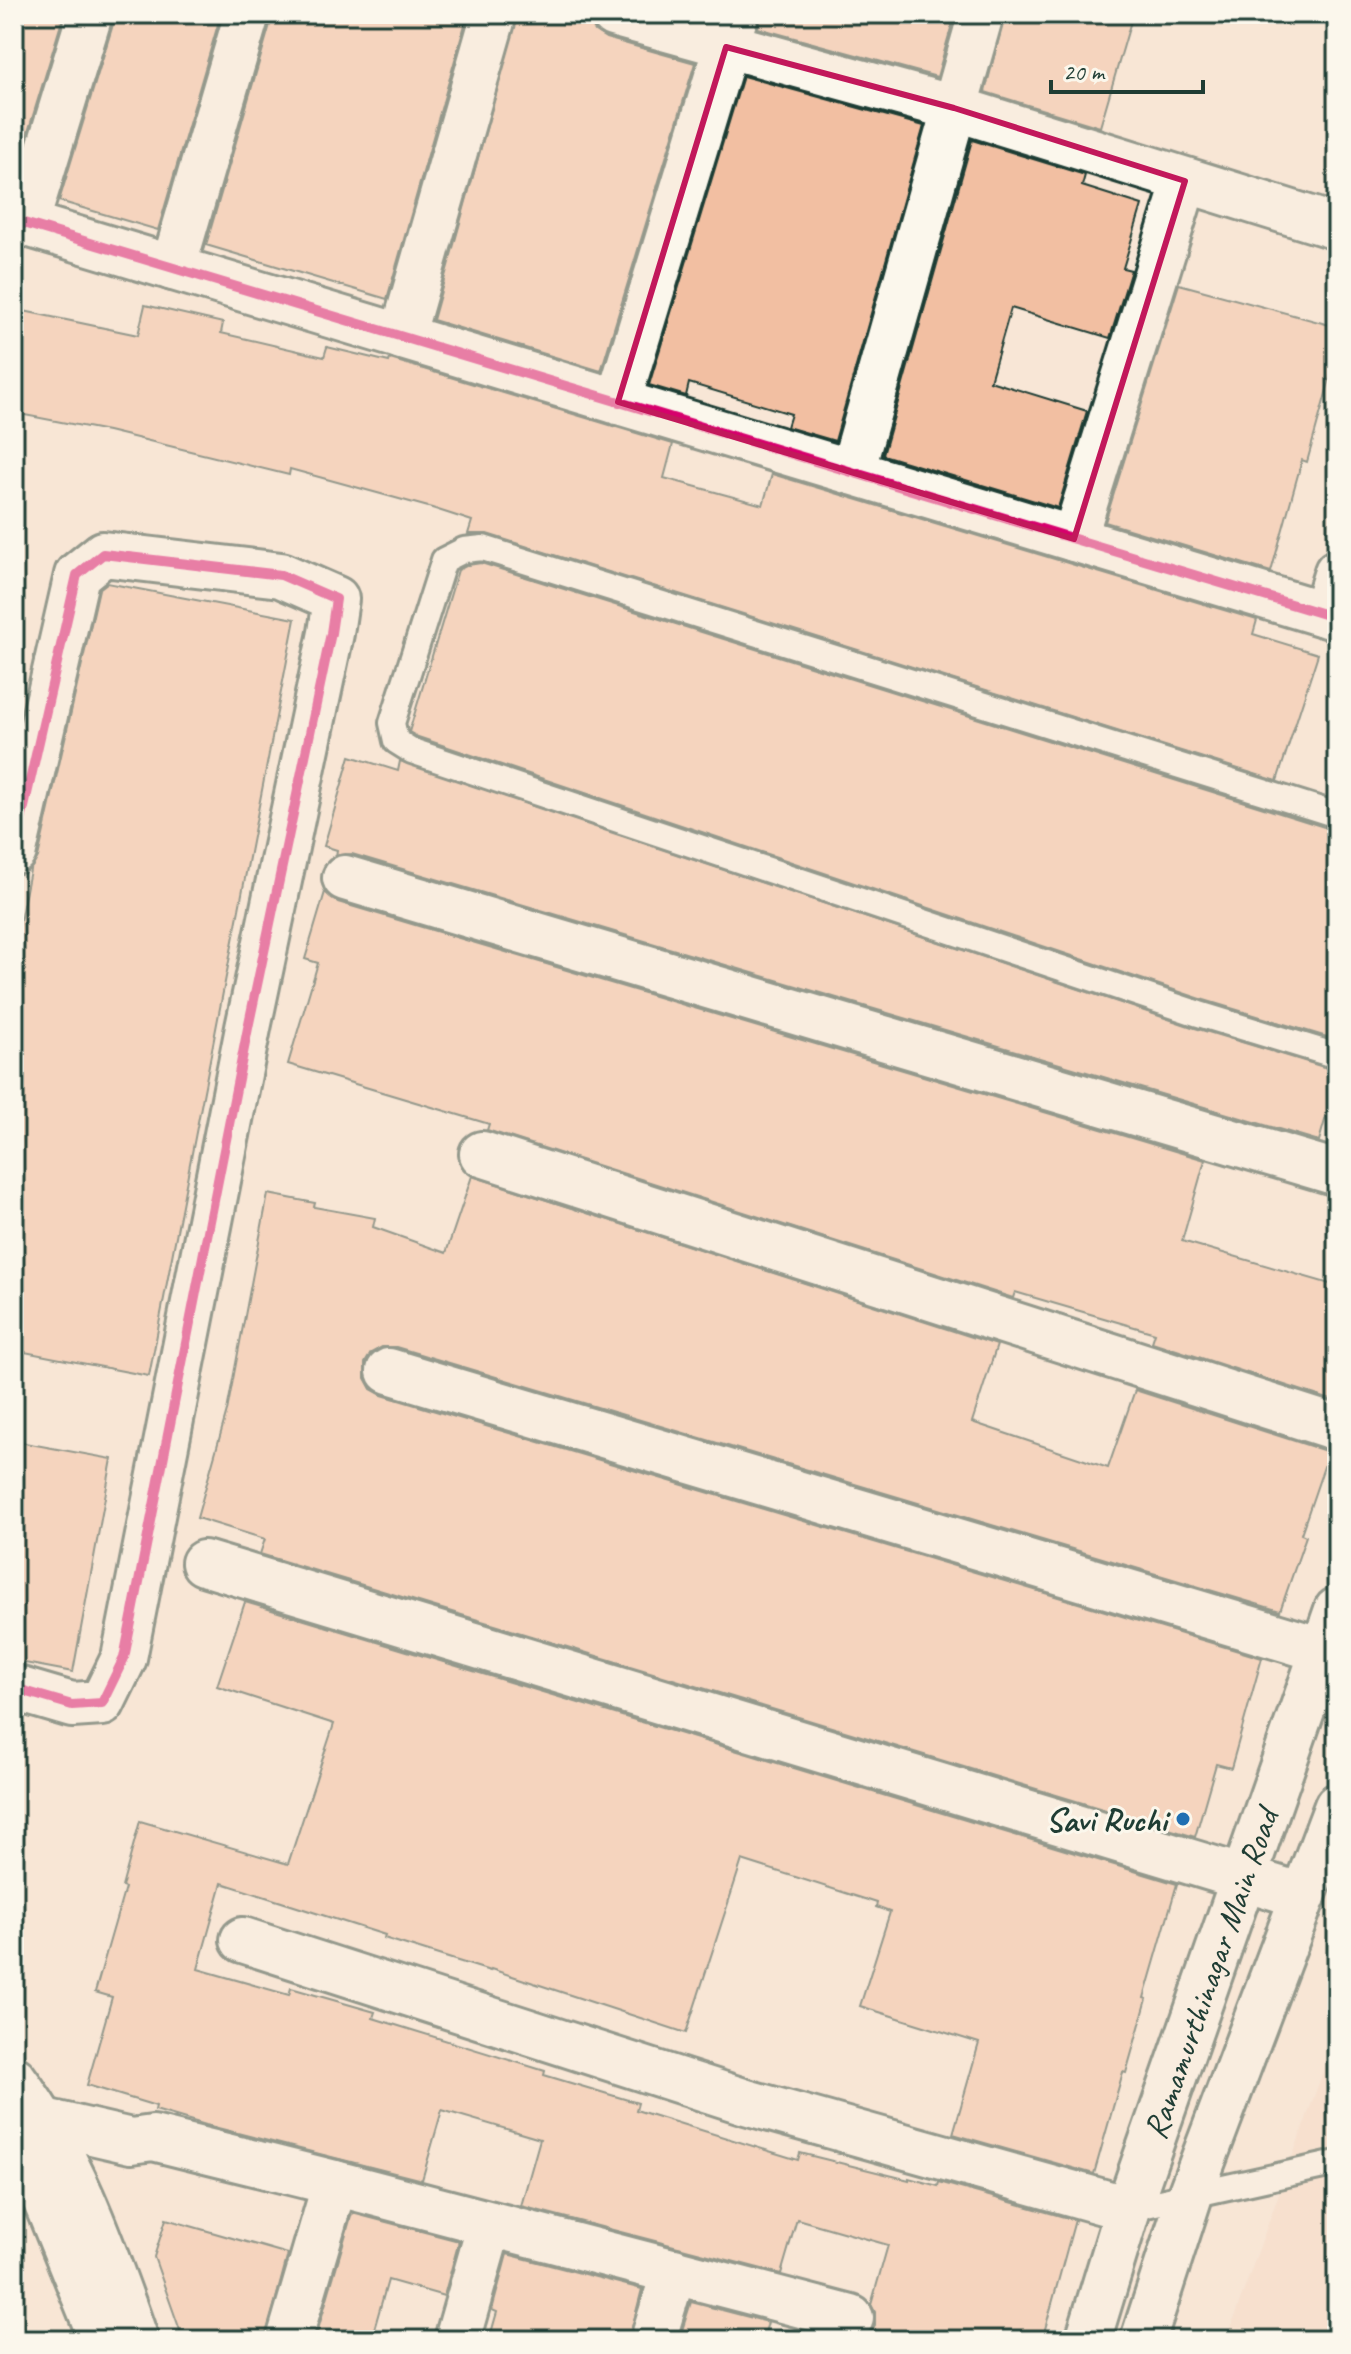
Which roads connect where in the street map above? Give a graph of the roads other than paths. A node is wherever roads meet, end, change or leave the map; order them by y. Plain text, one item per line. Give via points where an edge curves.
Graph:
1 (90, 14) edge
2 (247, 14) edge
3 (494, 14) edge
4 (613, 14) edge
5 (981, 14) edge
6 (731, 30) edge
7 (954, 108) junction
8 (1185, 181) junction
9 (20, 222) edge
10 (1337, 227) edge
11 (173, 268) junction
12 (402, 337) junction
13 (618, 402) junction
14 (852, 472) junction
15 (1074, 539) junction
16 (1337, 572) edge
17 (1330, 616) edge
18 (1337, 815) edge
19 (14, 851) edge
20 (345, 878) dead end
21 (1337, 1056) edge
22 (482, 1154) dead end
23 (1337, 1173) edge
24 (389, 1371) dead end
25 (1337, 1428) edge
26 (204, 1563) dead end
27 (1337, 1610) edge
28 (1322, 1650) junction
29 (14, 1688) edge
30 (1337, 1806) edge
31 (1243, 1878) junction
32 (1303, 1896) junction
33 (243, 1940) dead end
34 (14, 2079) edge
35 (27, 2134) edge
36 (1337, 2163) edge
37 (335, 2183) junction
38 (1190, 2195) junction
39 (1128, 2209) junction
40 (490, 2224) junction
41 (674, 2271) junction
42 (846, 2330) edge
43 (102, 2340) edge
44 (136, 2340) edge
45 (289, 2340) edge
46 (457, 2340) edge
47 (653, 2340) edge
48 (1088, 2340) edge
49 (1143, 2340) edge

1 - 9 street
2 - 11 street
3 - 12 street
4 - 6 street
5 - 7 street
6 - 7 street
6 - 13 street
7 - 8 street
7 - 14 street
8 - 10 street
8 - 15 street
9 - 11 street
11 - 12 street
12 - 13 street
13 - 14 street
14 - 15 street
15 - 17 street
16 - 17 street
18 - 21 lane via 483,548 444,560 392,723 396,741 412,751
19 - 29 street via 77,575 103,554 281,575 336,599 124,1658 102,1703 72,1705
20 - 23 street
22 - 25 street
24 - 28 street
26 - 31 street
27 - 28 street, Ramamurthinagar Main Road
28 - 31 street, Ramamurthinagar Main Road
30 - 32 street, Ramamurthinagar Main Road
31 - 32 street
31 - 39 street, Ramamurthinagar Main Road
32 - 38 street, Ramamurthinagar Main Road
33 - 39 street via 746,2102
34 - 35 street via 27,2096
35 - 37 street via 153,2138
35 - 43 street via 40,2187
35 - 44 street via 75,2181
36 - 38 lane
37 - 40 street
37 - 45 street
38 - 39 lane
38 - 49 street, Ramamurthinagar Main Road
39 - 48 street, Ramamurthinagar Main Road
40 - 41 street
40 - 46 street
41 - 42 street
41 - 47 street

